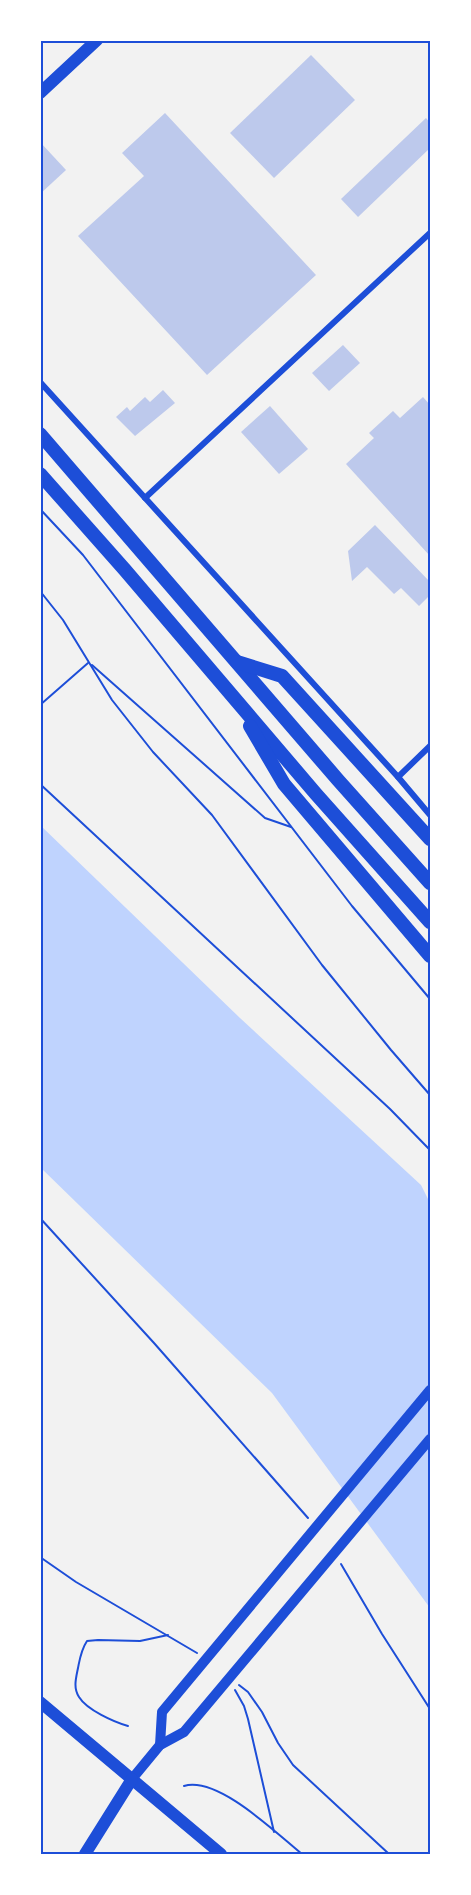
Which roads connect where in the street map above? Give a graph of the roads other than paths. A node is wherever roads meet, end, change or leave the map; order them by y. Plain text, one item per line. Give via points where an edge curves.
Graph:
1 (97, 40) edge
2 (40, 93) edge
3 (430, 233) edge
4 (40, 381) edge
5 (40, 434) edge
6 (40, 474) edge
7 (145, 498) junction
8 (237, 662) junction
9 (232, 696) junction
10 (430, 746) edge
11 (398, 777) junction
12 (430, 814) edge
13 (430, 839) edge
14 (430, 883) edge
15 (430, 922) edge
16 (430, 956) edge
17 (430, 1390) edge
18 (430, 1439) edge
19 (40, 1702) edge
20 (160, 1745) junction
21 (132, 1779) junction
22 (85, 1854) edge
23 (221, 1854) edge

1 - 2 main road
3 - 7 street
4 - 7 street
5 - 8 highway
6 - 9 highway
7 - 11 street
8 - 13 highway via 282,676
8 - 14 highway
9 - 15 highway
9 - 16 highway via 284,784
10 - 11 street
11 - 12 street
17 - 20 street via 162,1712
18 - 20 street via 184,1732
19 - 21 main road
20 - 21 street
21 - 22 main road
21 - 23 main road

